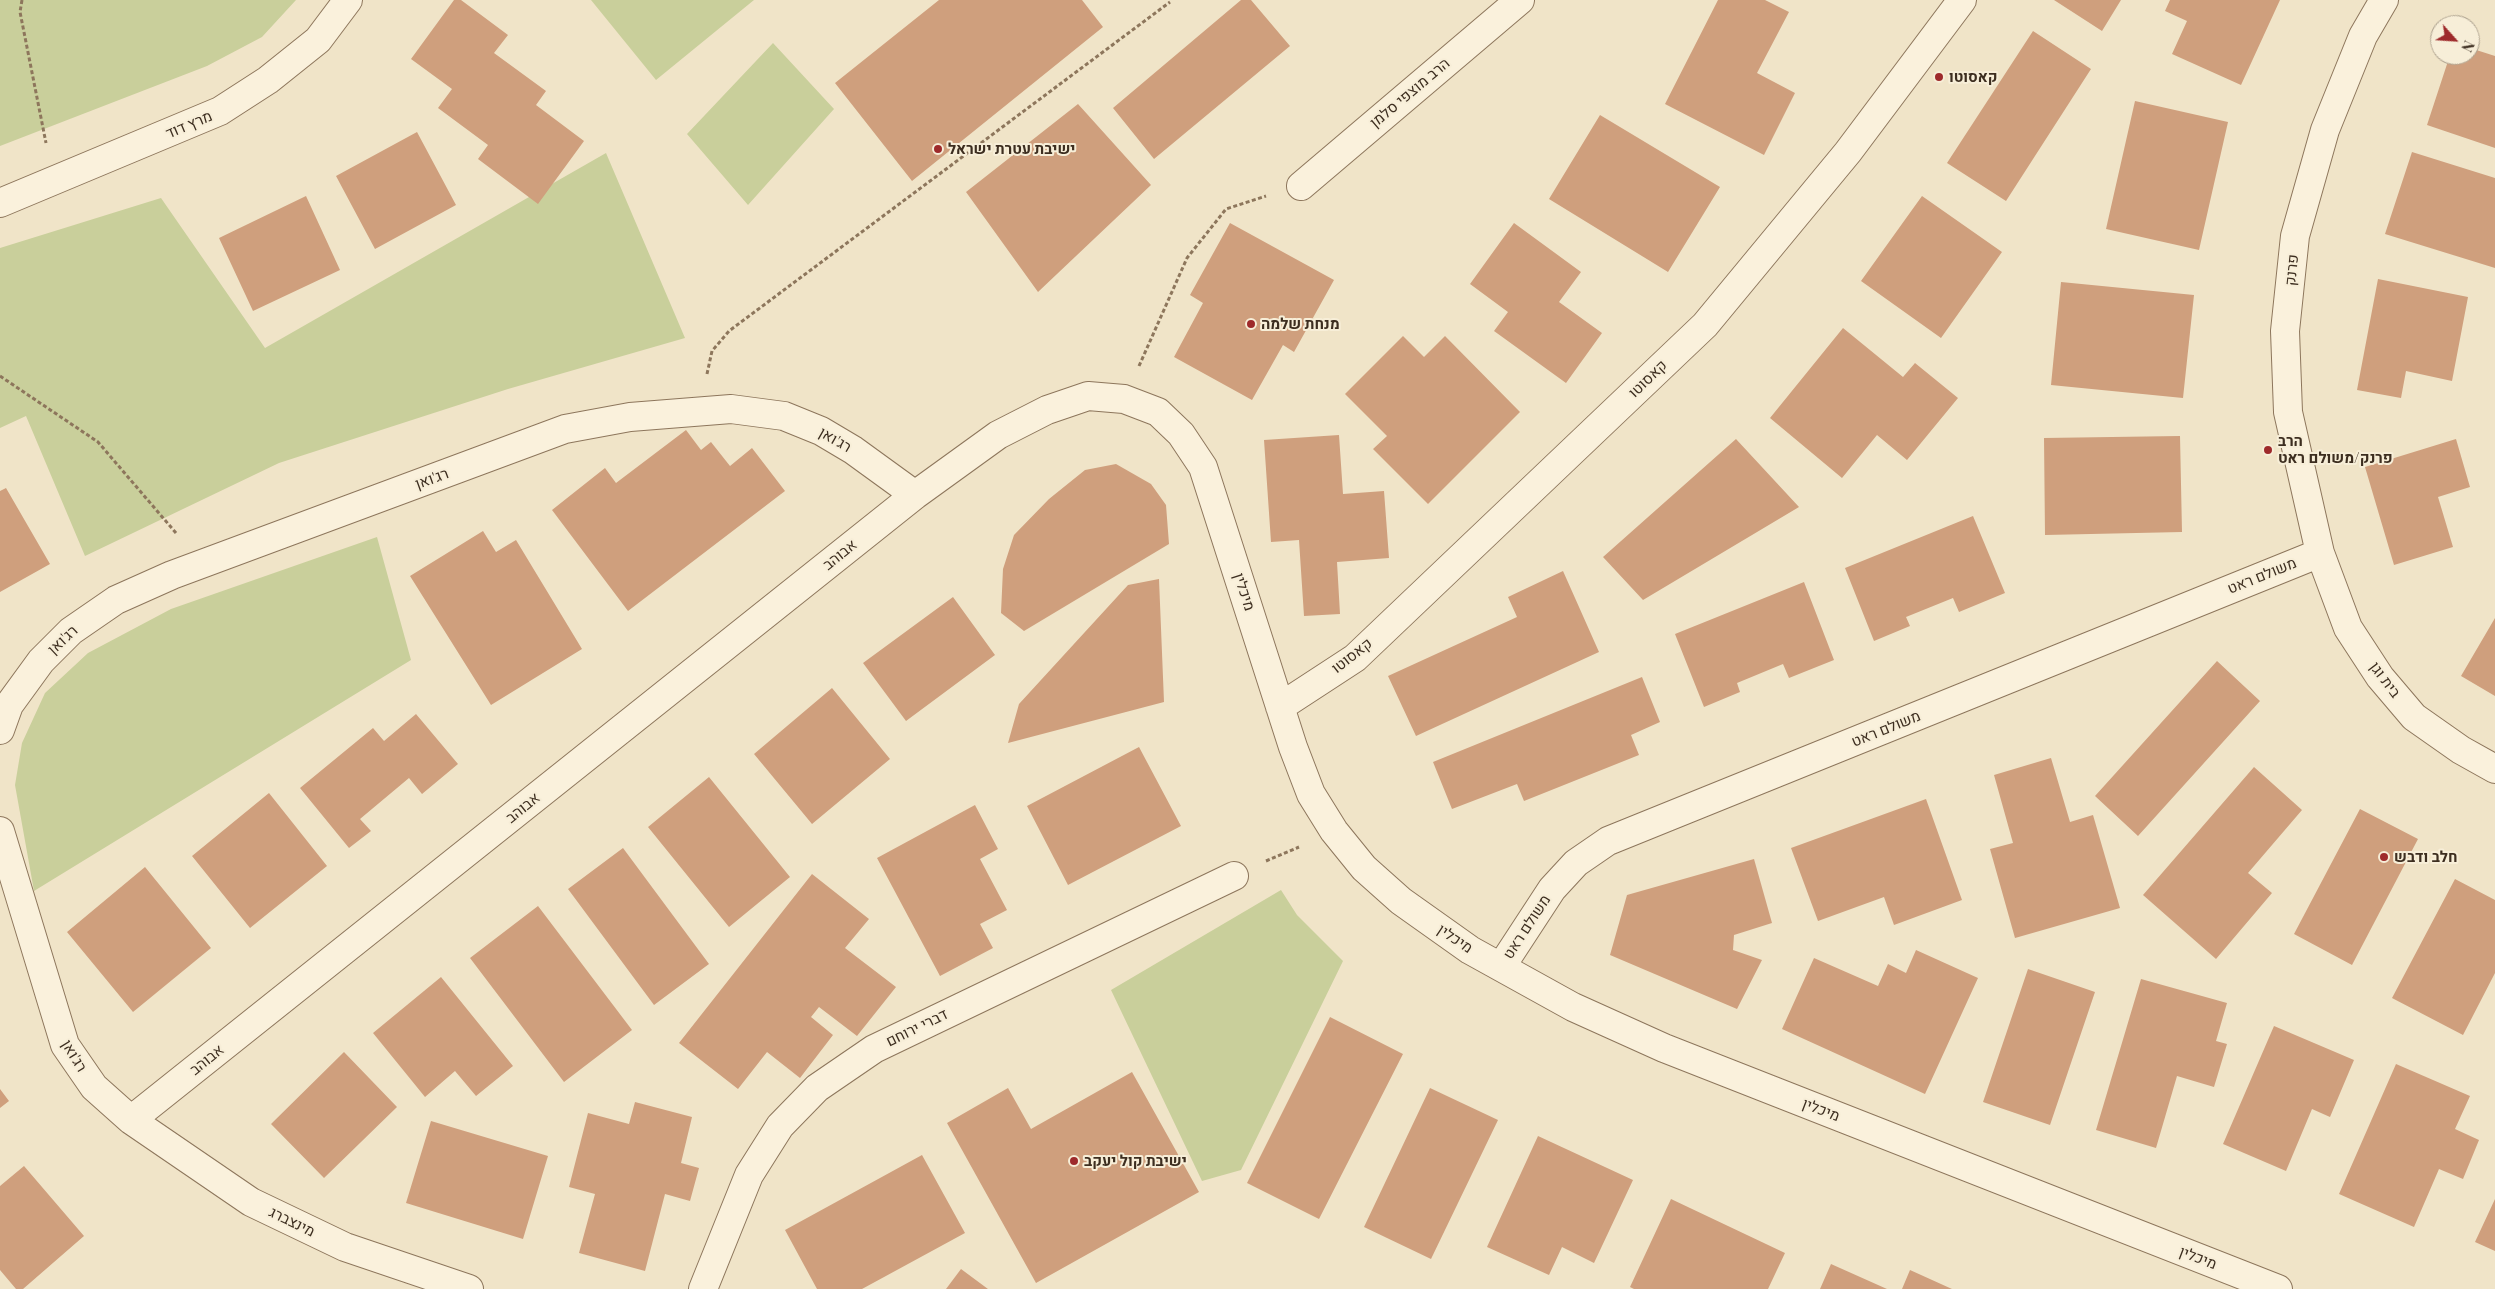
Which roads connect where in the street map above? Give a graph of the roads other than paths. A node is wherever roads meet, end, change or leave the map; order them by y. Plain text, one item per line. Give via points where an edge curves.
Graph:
1 (348, 0) edge
2 (1520, 0) edge
3 (1962, 0) edge
4 (2384, 0) edge
5 (1300, 186) road end
6 (0, 203) edge
7 (915, 495) junction
8 (2320, 553) junction
9 (1280, 707) junction
10 (0, 730) edge
11 (2495, 769) edge
12 (0, 831) edge
13 (1234, 876) road end
14 (1501, 967) junction
15 (131, 1120) junction
16 (469, 1289) edge
17 (703, 1289) edge
18 (2278, 1289) edge

1 - 6 street, מרץ דוד via 318,40 268,80 220,111
2 - 5 street, הרב מוצפי סלמן
3 - 9 street, קאסוטו via 1848,152 1705,325 1355,658
4 - 8 street, פרנק via 2363,36 2325,130 2295,236 2285,331 2288,412
7 - 9 street, מיכלין via 998,435 1047,410 1088,396 1124,398 1158,412 1181,434 1203,467
7 - 10 street, רג'ואן via 853,450 821,431 784,416 731,409 630,417 565,430 202,564 116,600 71,631 42,661 8,705
7 - 15 street, אבוהב
8 - 11 street, בית וגן via 2348,628 2380,677 2414,717
8 - 14 street, משולם ראט via 1608,842 1576,863 1552,889
9 - 14 street, מיכלין via 1311,794 1334,831 1364,868 1400,901 1470,950
12 - 15 street, רג'ואן via 65,1045 94,1088
13 - 17 street, דברי ירוחם via 874,1049 817,1088 780,1126 749,1175
14 - 18 street, מיכלין via 1573,1007 1664,1048
15 - 16 street, מינצברג via 251,1202 345,1247

